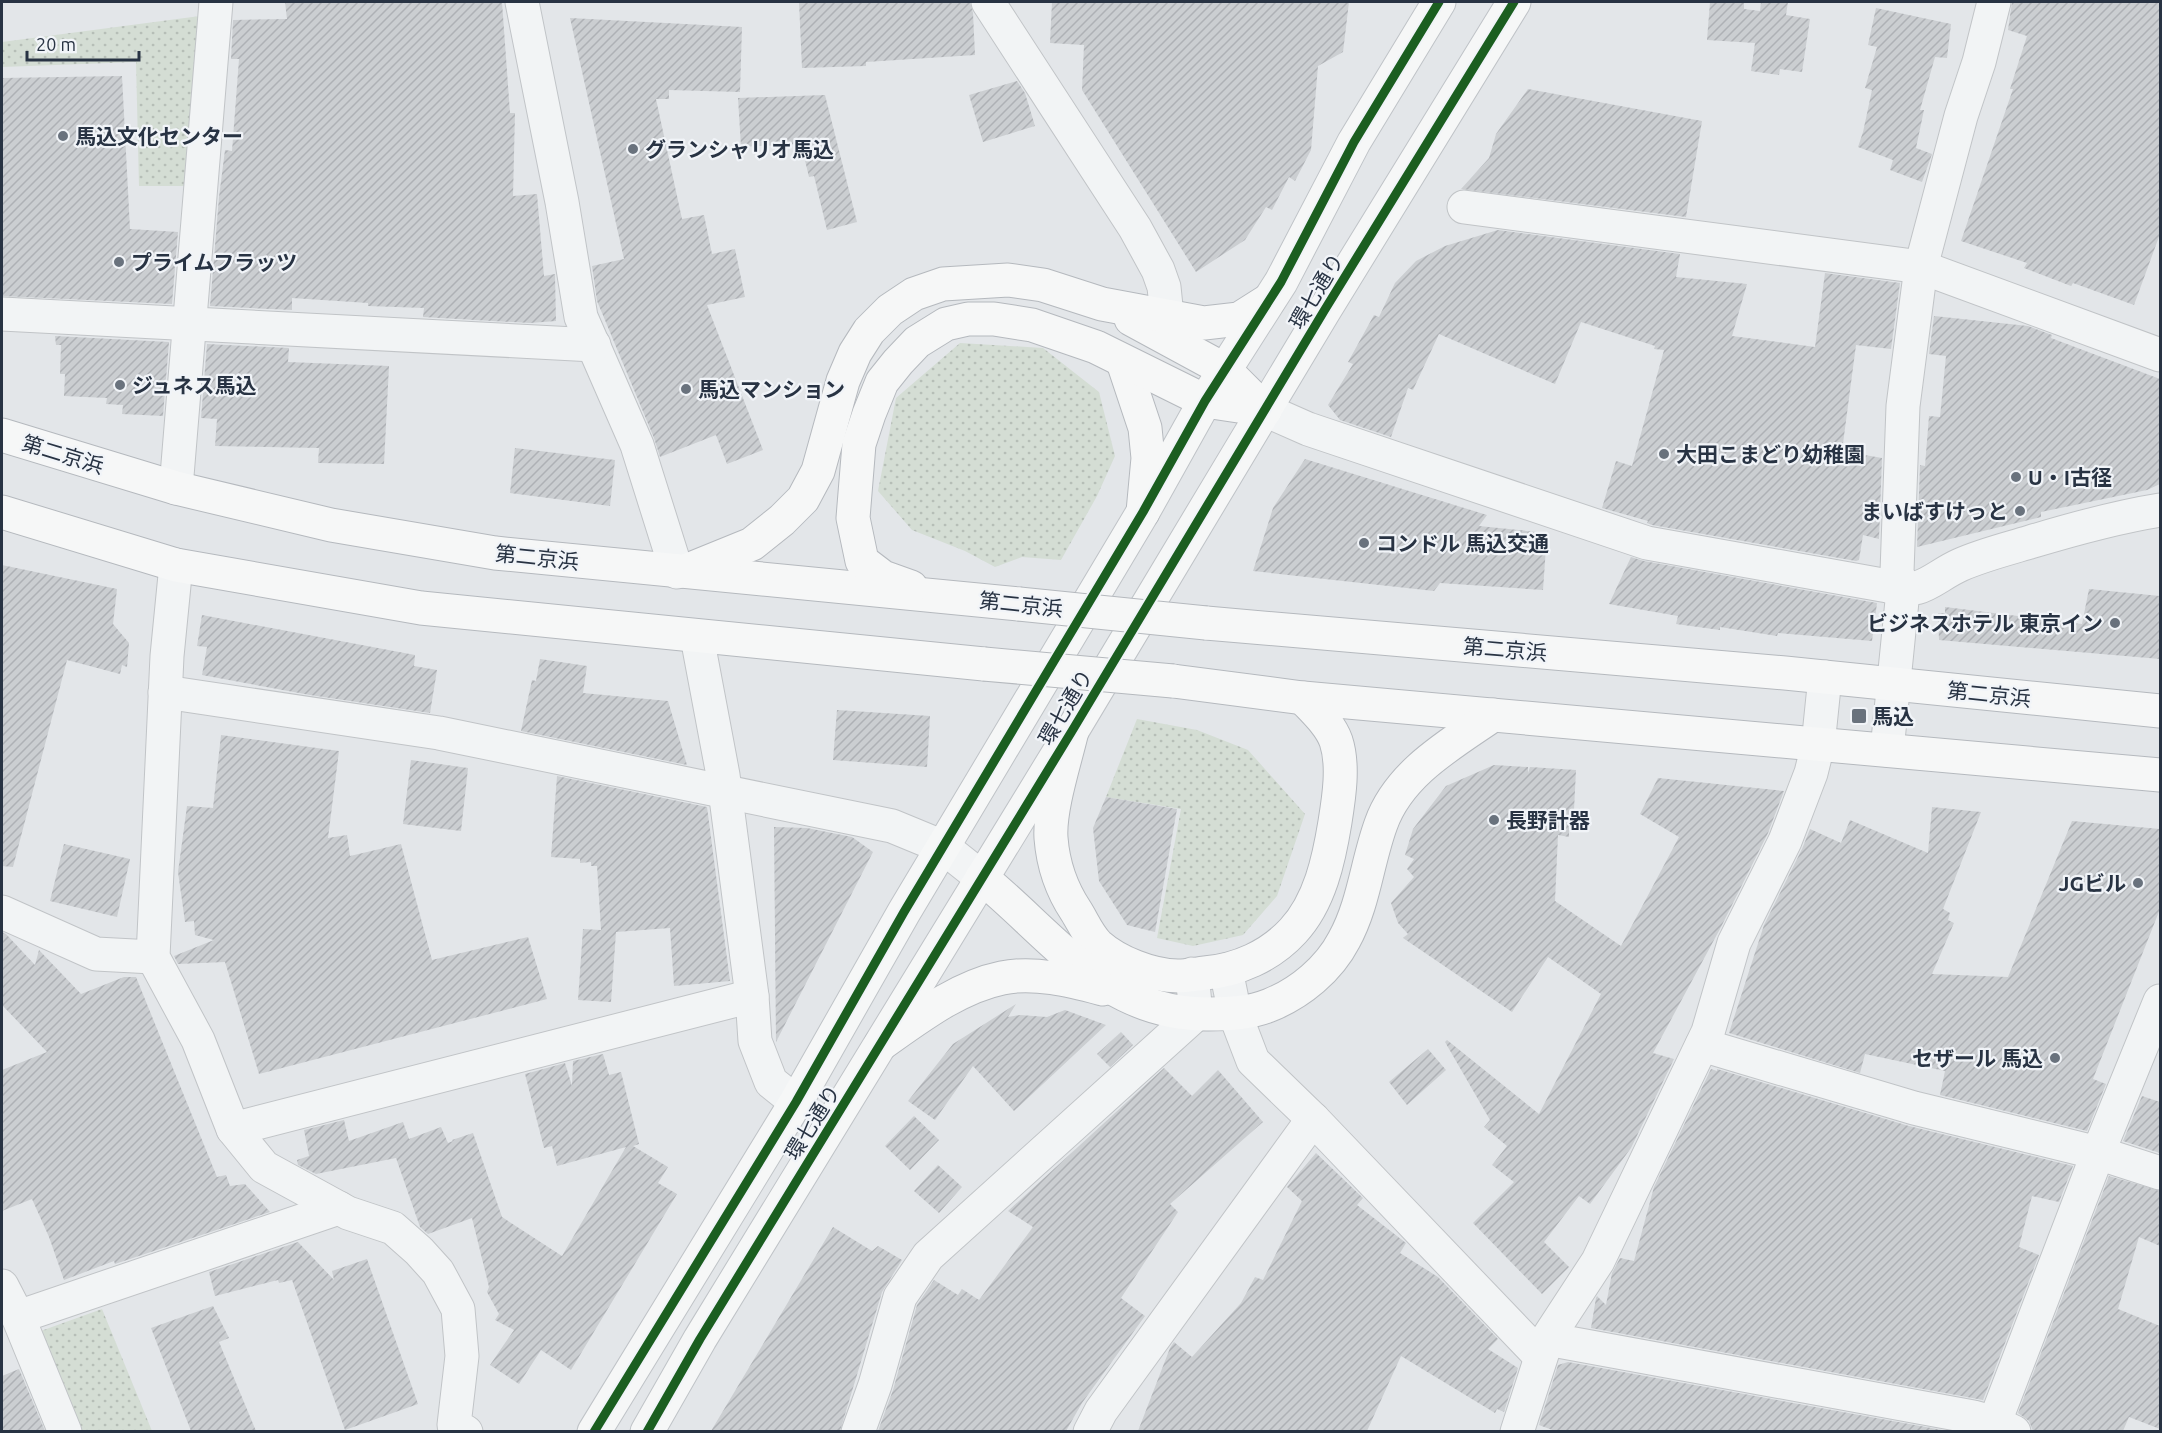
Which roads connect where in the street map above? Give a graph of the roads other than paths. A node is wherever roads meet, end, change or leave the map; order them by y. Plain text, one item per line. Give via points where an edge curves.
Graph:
1 (216, 2) edge
2 (522, 2) edge
3 (988, 2) edge
4 (1414, 2) edge
5 (1439, 2) edge
6 (1514, 2) edge
7 (1536, 2) edge
8 (1994, 2) edge
9 (1354, 142) junction
10 (1425, 144) junction
11 (1464, 207) dead end
12 (1922, 267) junction
13 (1269, 300) junction
14 (1102, 304) junction
15 (2, 314) edge
16 (1167, 316) junction
17 (190, 324) junction
18 (594, 345) junction
19 (2160, 355) edge
20 (1123, 362) junction
21 (1225, 370) junction
22 (1205, 401) junction
23 (1264, 410) junction
24 (2, 435) edge
25 (176, 488) junction
26 (2160, 510) edge
27 (2, 512) edge
28 (1143, 512) junction
29 (176, 565) junction
30 (680, 572) junction
31 (1903, 591) junction
32 (933, 595) junction
33 (697, 637) junction
34 (1825, 677) junction
35 (1894, 684) junction
36 (165, 692) junction
37 (1303, 698) junction
38 (2160, 711) edge
39 (1493, 715) junction
40 (1072, 731) junction
41 (1818, 745) junction
42 (1887, 750) junction
43 (2160, 775) edge
44 (725, 792) junction
45 (943, 847) junction
46 (982, 878) junction
47 (2, 912) edge
48 (153, 957) junction
49 (1226, 970) junction
50 (1192, 974) junction
51 (1119, 993) junction
52 (752, 996) junction
53 (2160, 1001) edge
54 (1196, 1014) junction
55 (1235, 1014) junction
56 (881, 1044) junction
57 (1702, 1045) junction
58 (796, 1102) junction
59 (1314, 1119) junction
60 (233, 1129) junction
61 (2098, 1152) junction
62 (2160, 1173) edge
63 (339, 1208) junction
64 (2, 1286) edge
65 (18, 1317) junction
66 (1544, 1348) junction
67 (2000, 1429) edge
68 (65, 1431) edge
69 (466, 1431) edge
70 (594, 1431) edge
71 (647, 1431) edge
72 (858, 1431) edge
73 (1090, 1431) edge
74 (1517, 1431) edge

1 - 17 street
2 - 18 street via 581,317
3 - 16 street via 1135,228 1158,270
4 - 9 main road via 1363,87
5 - 9 main road, 環七通り
6 - 10 main road, 環七通り
7 - 10 main road via 1491,73
8 - 12 street
9 - 13 main road, 環七通り
10 - 23 main road, 環七通り
11 - 12 street
12 - 19 street
12 - 31 street via 1903,406 1897,572
13 - 16 main road via 1239,319 1204,323
13 - 21 main road, 環七通り
14 - 16 main road
14 - 21 main road
14 - 30 main road via 1043,285 1008,280 943,284 914,294 869,331 855,353 840,390 818,471 803,499 752,544
15 - 17 street
17 - 18 street
17 - 25 street
18 - 30 street via 637,445
20 - 22 main road
20 - 28 main road via 1145,428
20 - 32 main road via 1032,325 994,319 946,324 917,342 898,362 882,382 859,444 853,518 862,561 884,577
21 - 22 main road, 環七通り
21 - 23 main road
22 - 23 main road
22 - 28 main road, 環七通り
23 - 31 street via 1308,429 1647,543
23 - 40 main road, 環七通り
24 - 25 main road, 第二京浜
25 - 30 main road, 第二京浜 via 331,525 484,551
26 - 31 street via 2101,522 1993,554
27 - 29 main road
28 - 45 main road, 環七通り
29 - 33 main road via 421,608
29 - 36 street
30 - 32 main road, 第二京浜
31 - 35 street
32 - 34 main road, 第二京浜, bridge
33 - 37 main road, bridge via 1173,681
33 - 44 street
34 - 35 main road, 第二京浜
34 - 41 street
35 - 38 main road, 第二京浜
35 - 42 street
36 - 44 street via 439,734
36 - 48 street
37 - 39 main road
37 - 49 main road via 1336,740 1340,763 1329,859 1316,894 1294,930 1255,960
39 - 41 main road
39 - 55 main road via 1441,750 1394,797 1381,823 1355,916 1329,963 1277,1002
40 - 46 main road, 環七通り
40 - 50 main road via 1052,814 1051,837 1067,899 1086,930 1113,955 1163,975
41 - 42 main road
41 - 57 street via 1785,841 1734,943
42 - 43 main road
44 - 45 street via 892,826
44 - 52 street
45 - 46 street
45 - 58 main road, 環七通り
46 - 51 main road via 1067,956
46 - 56 main road, 環七通り
47 - 48 street via 96,954
48 - 60 street via 198,1041
49 - 50 main road
49 - 55 street
50 - 54 street
51 - 54 main road via 1161,1010
51 - 56 main road via 1040,976 1004,977 962,992
52 - 58 street via 755,1041 771,1082
52 - 60 street
53 - 61 street
54 - 55 main road
54 - 72 street via 928,1256 900,1297
55 - 59 street via 1253,1061
56 - 71 main road, 環七通り
57 - 61 street via 1914,1108
57 - 66 street via 1598,1261
58 - 70 main road, 環七通り
59 - 66 street
59 - 73 street
60 - 63 street via 264,1167
61 - 62 street
61 - 67 street
63 - 65 street
63 - 69 street via 393,1228 438,1272 458,1310 462,1356 454,1425
64 - 65 street
65 - 68 street
66 - 67 street via 1961,1415
66 - 74 street

